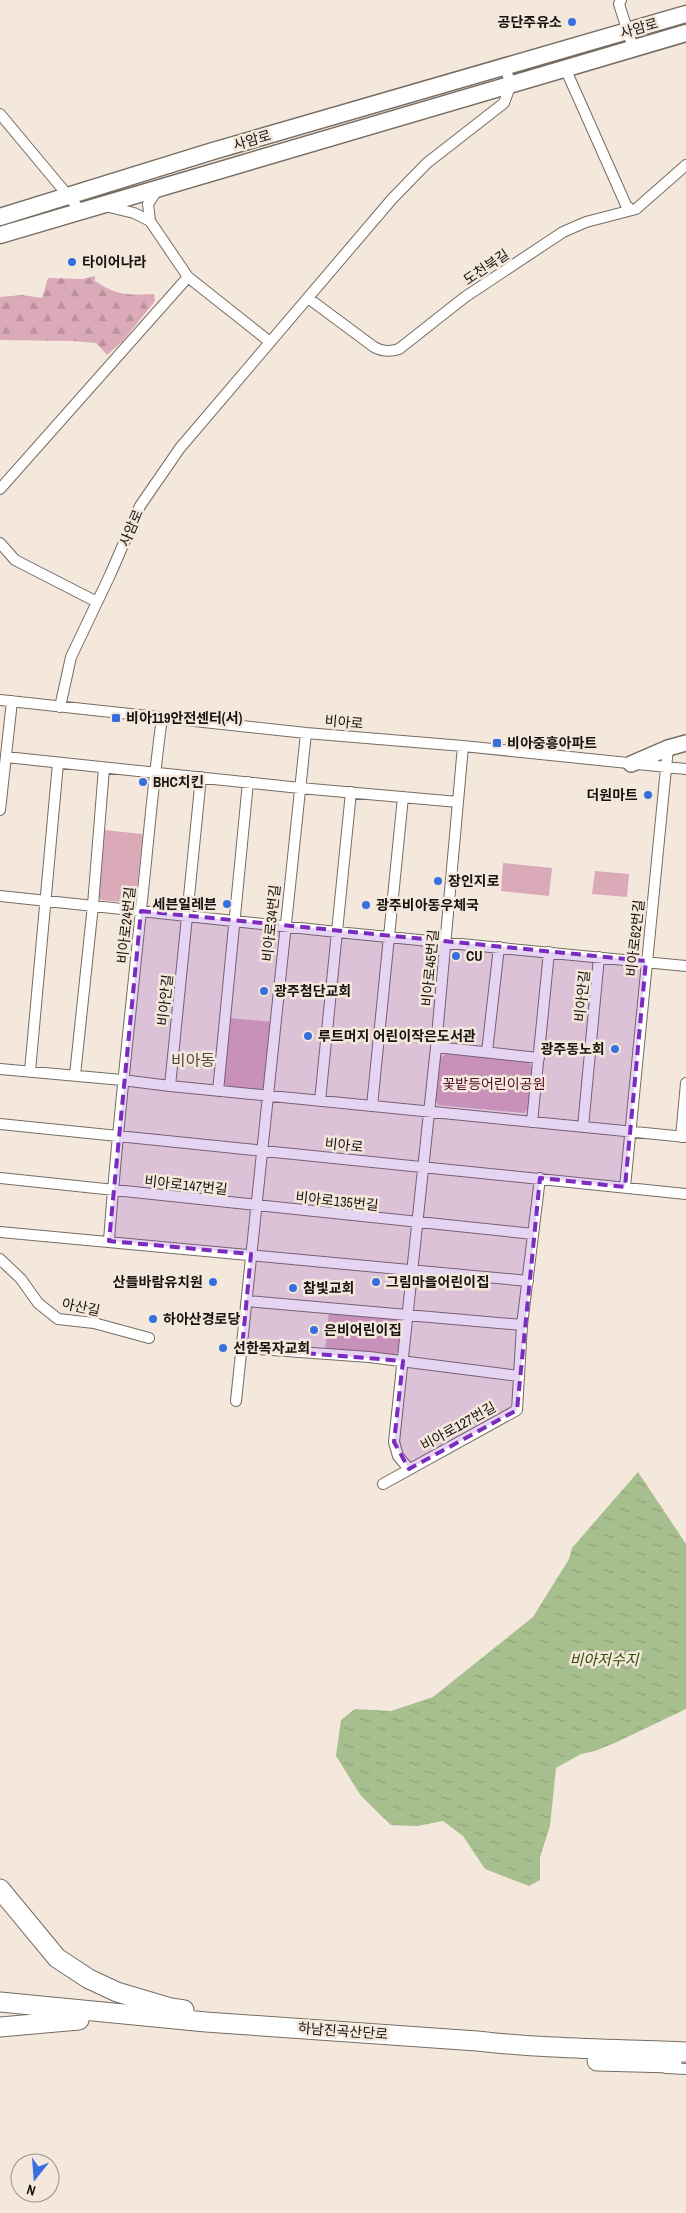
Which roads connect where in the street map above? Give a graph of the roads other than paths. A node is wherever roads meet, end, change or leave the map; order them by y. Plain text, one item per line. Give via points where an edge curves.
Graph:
1 (621, 0) edge
2 (686, 14) edge
3 (628, 31) junction
4 (686, 33) edge
5 (633, 48) junction
6 (505, 68) junction
7 (565, 68) junction
8 (510, 84) junction
9 (0, 114) edge
10 (686, 165) edge
11 (159, 187) junction
12 (68, 195) junction
13 (101, 205) junction
14 (80, 210) junction
15 (631, 210) junction
16 (0, 217) edge
17 (150, 221) junction
18 (0, 235) edge
19 (188, 277) junction
20 (308, 298) junction
21 (270, 342) junction
22 (0, 489) edge
23 (0, 543) edge
24 (97, 602) junction
25 (0, 700) edge
26 (12, 701) junction
27 (60, 706) junction
28 (162, 718) junction
29 (306, 733) junction
30 (686, 743) edge
31 (463, 746) junction
32 (668, 748) junction
33 (6, 757) junction
34 (58, 763) junction
35 (631, 764) junction
36 (666, 767) junction
37 (104, 768) junction
38 (686, 769) edge
39 (154, 773) junction
40 (201, 777) junction
41 (248, 782) junction
42 (300, 788) junction
43 (1, 790) edge
44 (351, 792) junction
45 (403, 797) junction
46 (458, 802) junction
47 (0, 810) edge
48 (0, 896) edge
49 (46, 901) junction
50 (93, 905) junction
51 (141, 911) junction
52 (188, 916) junction
53 (235, 921) junction
54 (285, 926) junction
55 (337, 932) junction
56 (388, 937) junction
57 (446, 942) junction
58 (498, 947) junction
59 (549, 952) junction
60 (599, 957) junction
61 (646, 961) junction
62 (686, 966) edge
63 (436, 1047) junction
64 (487, 1052) junction
65 (538, 1058) junction
66 (0, 1069) edge
67 (30, 1071) junction
68 (75, 1075) junction
69 (122, 1080) junction
70 (686, 1083) edge
71 (170, 1086) junction
72 (218, 1090) junction
73 (268, 1096) junction
74 (320, 1101) junction
75 (372, 1106) junction
76 (427, 1112) junction
77 (532, 1122) junction
78 (0, 1124) edge
79 (583, 1128) junction
80 (630, 1132) junction
81 (118, 1137) junction
82 (684, 1137) edge
83 (262, 1151) junction
84 (422, 1167) junction
85 (0, 1178) edge
86 (540, 1178) junction
87 (625, 1187) junction
88 (113, 1190) junction
89 (686, 1194) edge
90 (256, 1206) junction
91 (416, 1223) junction
92 (0, 1232) edge
93 (534, 1234) junction
94 (109, 1241) junction
95 (251, 1254) junction
96 (0, 1258) edge
97 (411, 1269) junction
98 (528, 1281) junction
99 (247, 1300) junction
100 (407, 1315) junction
101 (522, 1326) junction
102 (149, 1338) dead end
103 (242, 1348) junction
104 (403, 1362) junction
105 (519, 1376) junction
106 (236, 1401) dead end
107 (409, 1469) junction
108 (383, 1484) dead end
109 (0, 1889) edge
110 (0, 2002) edge
111 (0, 2014) edge
112 (79, 2020) junction
113 (0, 2027) edge
114 (296, 2028) junction
115 (686, 2052) edge
116 (654, 2063) junction
117 (686, 2063) edge
118 (686, 2068) edge

1 - 3 street via 619,4
2 - 3 main road, 사암로
3 - 5 street
3 - 6 main road, 사암로
4 - 5 main road, 사암로
5 - 7 main road, 사암로
6 - 8 street
6 - 12 main road, 사암로
7 - 8 main road, 사암로
7 - 15 street
8 - 11 main road, 사암로
8 - 20 street, 사암로 via 504,103 427,163
9 - 12 street
10 - 15 street, 도천북길
11 - 13 main road, 사암로
11 - 17 street via 148,204
12 - 14 street
12 - 16 main road, 사암로
13 - 14 main road, 사암로
13 - 17 street, 사암로 via 134,213
14 - 18 main road, 사암로
15 - 20 street, 도천북길 via 563,232 465,297 393,351 374,347
17 - 19 street
19 - 21 street
19 - 22 street
20 - 21 street, 사암로
21 - 24 street, 사암로 via 158,477 140,506
23 - 24 street via 16,560
24 - 27 street, 사암로 via 71,657
25 - 26 street, 비아로
26 - 27 street, 비아로
26 - 33 street
27 - 28 street, 비아로
28 - 29 street, 비아로
28 - 39 street, 비아로24번길
29 - 31 street, 비아로
29 - 42 street, 비아로34번길
30 - 32 main road
31 - 35 street, 비아로
31 - 46 street, 비아로45번길
32 - 35 main road
32 - 36 street, 비아로62번길
33 - 34 street
33 - 43 street
34 - 37 street
34 - 49 street
35 - 36 street, 비아로
36 - 38 street, 비아로
36 - 61 street, 비아로62번길
37 - 39 street
37 - 50 street
39 - 40 street
39 - 51 street, 비아로24번길
40 - 41 street
40 - 52 street, 비아안길
41 - 42 street
41 - 53 street
42 - 44 street
42 - 54 street, 비아로34번길
43 - 47 street
44 - 45 street
44 - 55 street
45 - 46 street
45 - 56 street
46 - 57 street, 비아로45번길
48 - 49 street, 비아안길
49 - 50 street, 비아안길
49 - 67 street
50 - 51 street, 비아안길
50 - 68 street
51 - 52 street, 비아안길
51 - 69 street, 비아로24번길
52 - 53 street, 비아안길
52 - 71 street, 비아안길
53 - 54 street, 비아안길
53 - 72 street
54 - 55 street, 비아안길
54 - 73 street, 비아로34번길
55 - 56 street, 비아안길
55 - 74 street
56 - 57 street, 비아안길
56 - 75 street
57 - 58 street, 비아안길
57 - 63 street, 비아로45번길
58 - 59 street, 비아안길
58 - 64 street
59 - 60 street, 비아안길
59 - 65 street
60 - 61 street, 비아안길
60 - 79 street, 비아안길
61 - 62 street, 비아안길
61 - 80 street, 비아로62번길
63 - 64 street
63 - 76 street, 비아로45번길
64 - 65 street
65 - 77 street
66 - 67 street
67 - 68 street
68 - 69 street
69 - 71 street
69 - 81 street, 비아로24번길
70 - 82 street
71 - 72 street
72 - 73 street
73 - 74 street
73 - 83 street, 비아로34번길
74 - 75 street
75 - 76 street
76 - 77 street
76 - 84 street, 비아로45번길
77 - 79 street
78 - 81 street, 비아로
79 - 80 street
80 - 82 street
80 - 87 street, 비아로62번길
81 - 83 street, 비아로
81 - 88 street
83 - 84 street, 비아로
83 - 90 street
84 - 86 street, 비아로
84 - 91 street
85 - 88 street, 비아로147번길
86 - 87 street, 비아로
86 - 93 street, 비아로127번길
87 - 89 street, 비아로
88 - 90 street, 비아로147번길
88 - 94 street
90 - 91 street, 비아로135번길
90 - 95 street
91 - 93 street
91 - 97 street
92 - 94 street
93 - 98 street, 비아로127번길
94 - 95 street
95 - 97 street
95 - 99 street
96 - 102 street, 아산길 via 38,1303 58,1319 94,1323
97 - 98 street
97 - 100 street
98 - 101 street, 비아로127번길
99 - 100 street
99 - 103 street
100 - 101 street
100 - 104 street
101 - 105 street, 비아로127번길
103 - 104 street
103 - 106 street
104 - 105 street
104 - 107 street via 394,1442 398,1456
105 - 107 street, 비아로127번길 via 516,1410
107 - 108 street, 비아로127번길
109 - 114 highway via 56,1958 117,1992 171,2008 265,2019
110 - 114 highway, 하남진곡산단로
111 - 112 highway, 하남진곡산단로
112 - 113 highway
112 - 116 highway, 하남진곡산단로 via 500,2056
114 - 115 highway, 하남진곡산단로 via 513,2045
116 - 117 highway, 하남진곡산단로
116 - 118 street via 663,2067

